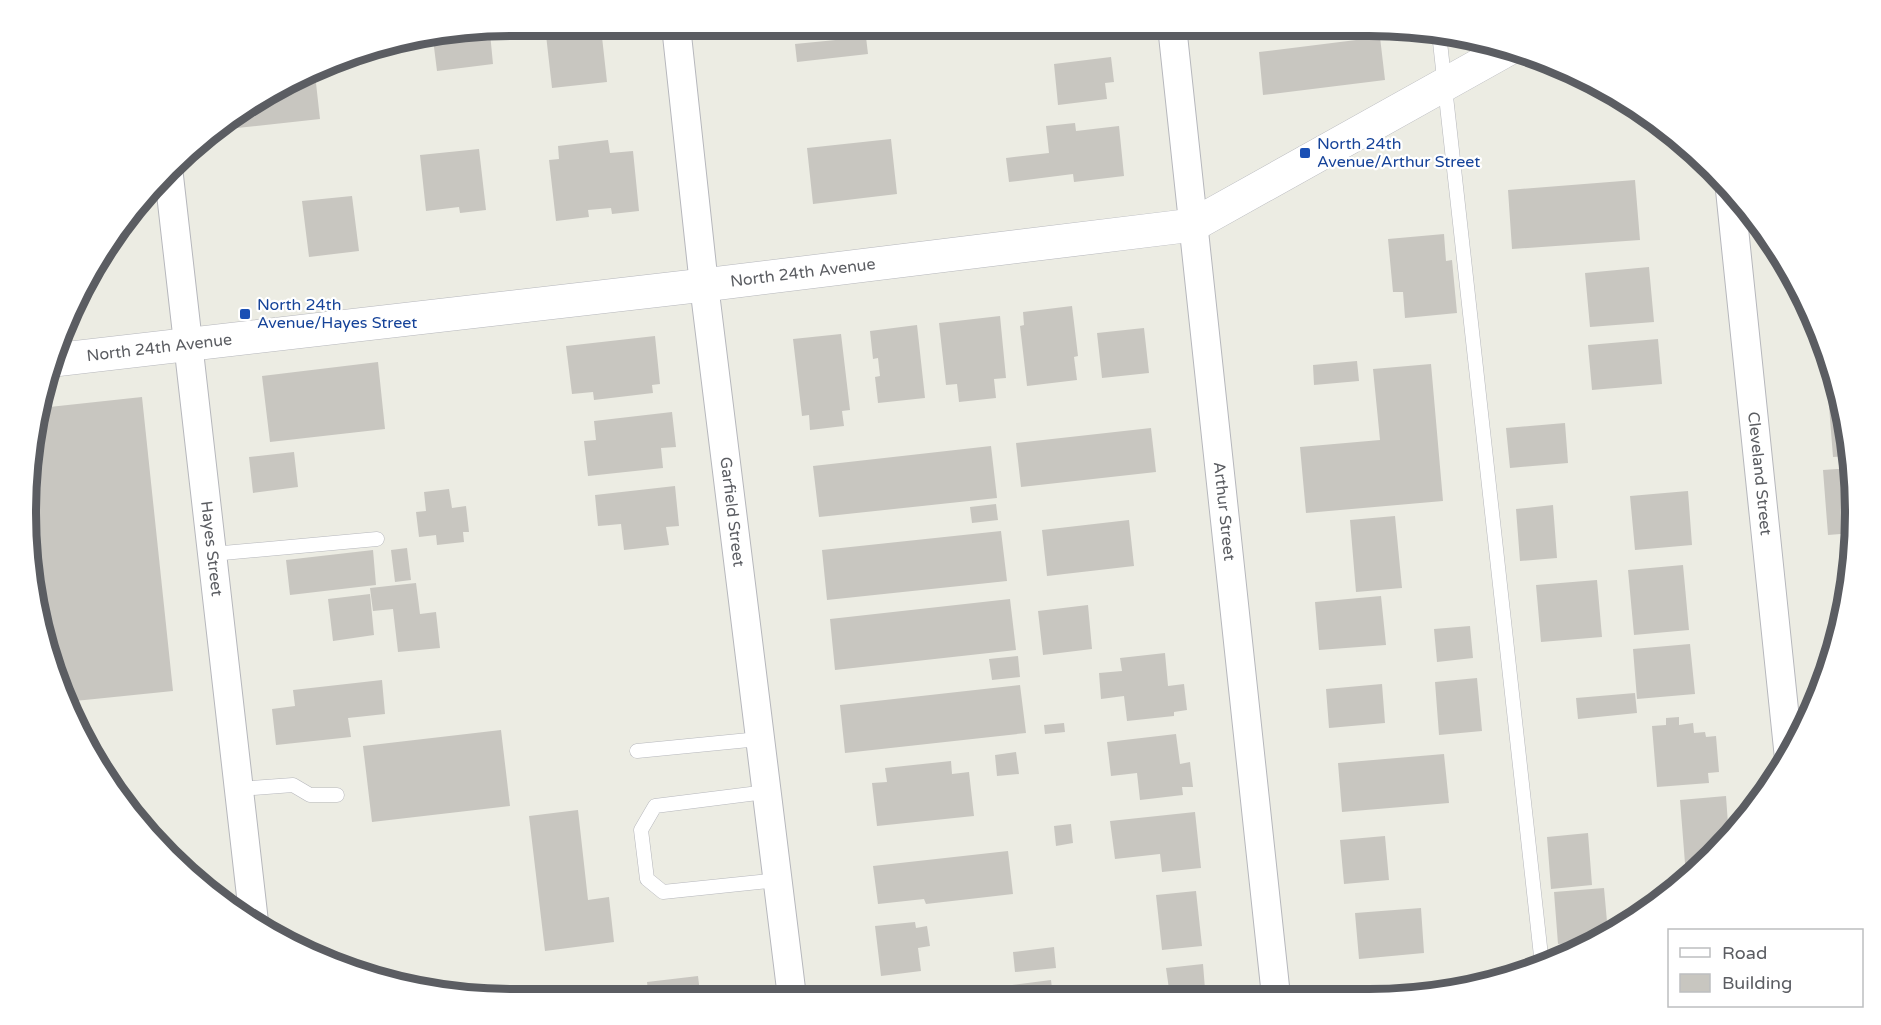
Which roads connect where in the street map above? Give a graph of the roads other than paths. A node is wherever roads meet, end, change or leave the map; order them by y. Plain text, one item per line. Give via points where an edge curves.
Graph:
1 (677, 36) edge
2 (1173, 36) edge
3 (1440, 41) edge
4 (1499, 54) edge
5 (1445, 85) junction
6 (170, 182) edge
7 (1731, 203) edge
8 (1193, 225) junction
9 (704, 285) junction
10 (189, 345) junction
11 (61, 359) edge
12 (377, 539) dead end
13 (212, 554) junction
14 (759, 739) junction
15 (1787, 740) edge
16 (637, 751) dead end
17 (239, 789) junction
18 (766, 792) junction
19 (337, 795) dead end
20 (778, 880) junction
21 (253, 912) edge
22 (1541, 957) edge
23 (791, 989) edge
24 (1275, 989) edge

1 - 9 street, Garfield Street
2 - 8 street, Arthur Street
3 - 5 lane
4 - 5 street, North 24th Avenue
5 - 8 street, North 24th Avenue
5 - 22 lane
6 - 10 street, Hayes Street
7 - 15 street, Cleveland Street
8 - 9 street, North 24th Avenue
8 - 24 street, Arthur Street
9 - 10 street, North 24th Avenue
9 - 14 street, Garfield Street
10 - 11 street, North 24th Avenue
10 - 13 street, Hayes Street
12 - 13 lane
13 - 17 street, Hayes Street
14 - 16 lane
14 - 18 street, Garfield Street
17 - 19 lane via 293,784 310,795
17 - 21 street, Hayes Street
18 - 20 street, Garfield Street
18 - 20 lane via 655,806 641,830 647,879 663,892
20 - 23 street, Garfield Street

